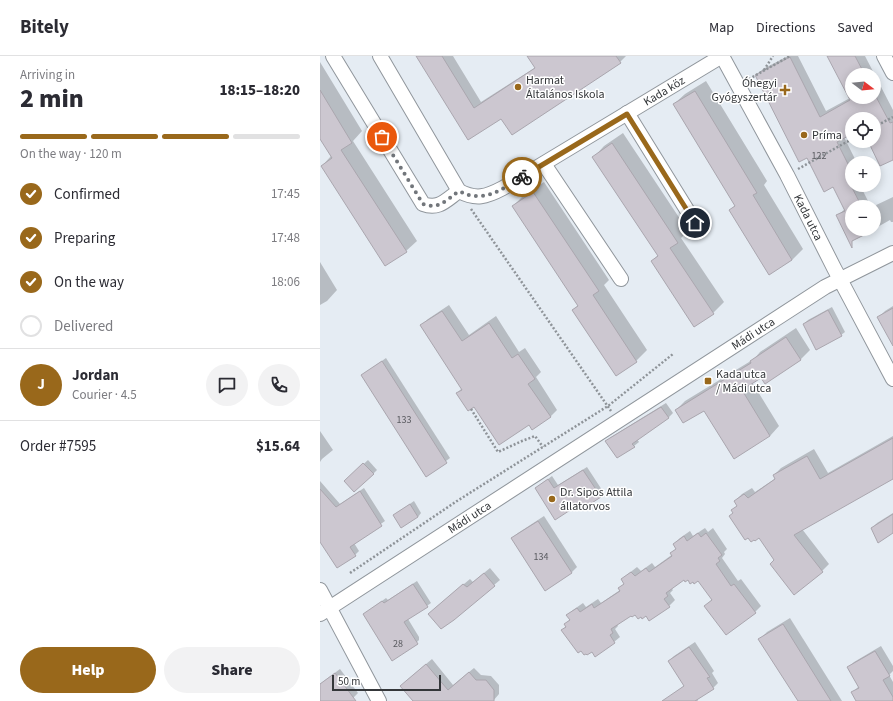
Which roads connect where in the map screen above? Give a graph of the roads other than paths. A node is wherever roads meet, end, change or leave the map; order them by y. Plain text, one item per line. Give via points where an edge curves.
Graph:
1 (333, 56) edge
2 (380, 56) edge
3 (722, 56) edge
4 (884, 56) edge
5 (893, 73) edge
6 (627, 114) junction
7 (544, 164) junction
8 (459, 191) junction
9 (695, 223) dead end
10 (893, 253) edge
11 (621, 279) dead end
12 (840, 280) junction
13 (891, 372) edge
14 (320, 590) edge
15 (325, 611) edge
16 (380, 701) edge

1 - 8 street via 423,204 432,207 439,205
2 - 8 street
3 - 6 street, Kada köz
3 - 12 street, Kada utca via 787,175
4 - 5 street
6 - 7 street, Kada köz
6 - 9 street
7 - 8 street, Kada köz via 491,195 468,196
7 - 11 street
10 - 12 street, Mádi utca
12 - 13 street, Kada utca
12 - 15 street, Mádi utca via 825,287
14 - 15 street
15 - 16 street

